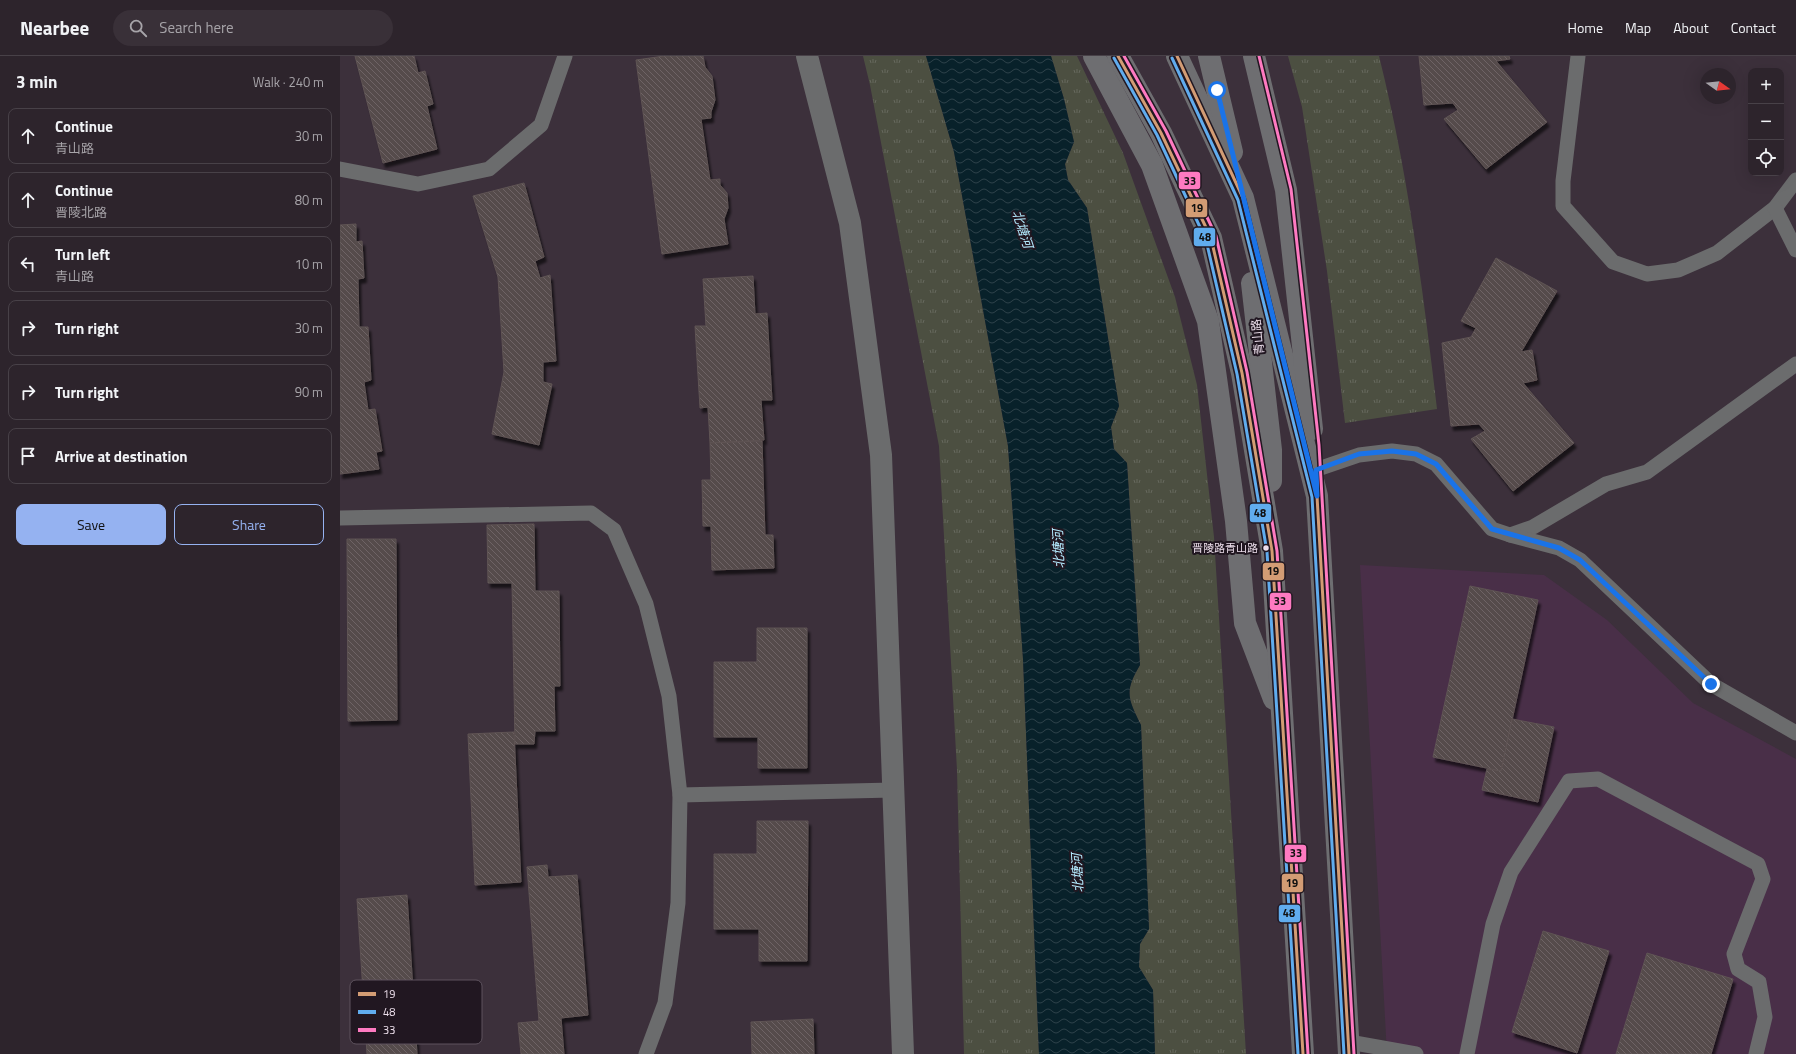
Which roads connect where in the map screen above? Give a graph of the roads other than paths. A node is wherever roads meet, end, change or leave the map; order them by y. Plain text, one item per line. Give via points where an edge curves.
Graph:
1 (565, 56) edge
2 (807, 56) edge
3 (1094, 56) edge
4 (1118, 56) edge
5 (1177, 56) edge
6 (1209, 56) edge
7 (1254, 56) edge
8 (1578, 56) edge
9 (340, 169) edge
10 (1796, 180) edge
11 (1243, 198) junction
12 (1775, 208) junction
13 (1796, 250) edge
14 (1796, 364) edge
15 (1316, 470) junction
16 (1317, 496) junction
17 (340, 518) edge
18 (1510, 535) junction
19 (1272, 551) junction
20 (1282, 720) junction
21 (1796, 733) edge
22 (893, 790) junction
23 (680, 795) junction
24 (1349, 1048) edge
25 (646, 1054) edge
26 (903, 1054) edge
27 (1303, 1054) edge
28 (1416, 1054) edge
29 (1467, 1054) edge
30 (1756, 1054) edge

1 - 9 lane via 541,125 489,169 418,184
2 - 22 street via 850,223 882,455
3 - 20 main road via 1152,166 1208,321 1236,521 1245,623
4 - 19 main road via 1161,133 1211,238 1242,373
5 - 11 main road
6 - 11 main road, 青山路
7 - 15 main road via 1286,190
8 - 12 lane via 1563,181 1563,206 1613,262 1647,274 1678,270 1717,253
10 - 12 lane
11 - 16 main road
11 - 19 main road, 青山路 via 1271,450
12 - 13 lane
14 - 18 lane via 1647,472 1606,484 1533,527
15 - 16 main road
15 - 18 lane via 1359,454 1392,451 1416,454 1436,464 1492,529
16 - 24 main road
17 - 23 lane via 591,514 614,530 646,604 669,696
18 - 21 lane via 1559,548 1580,560 1711,684
19 - 20 main road
20 - 27 main road
22 - 23 lane
22 - 26 street
23 - 25 lane via 677,911 665,1004
24 - 28 lane
29 - 30 lane via 1493,924 1511,872 1569,781 1598,779 1758,864 1763,879 1734,954 1738,969 1759,982 1765,1017

